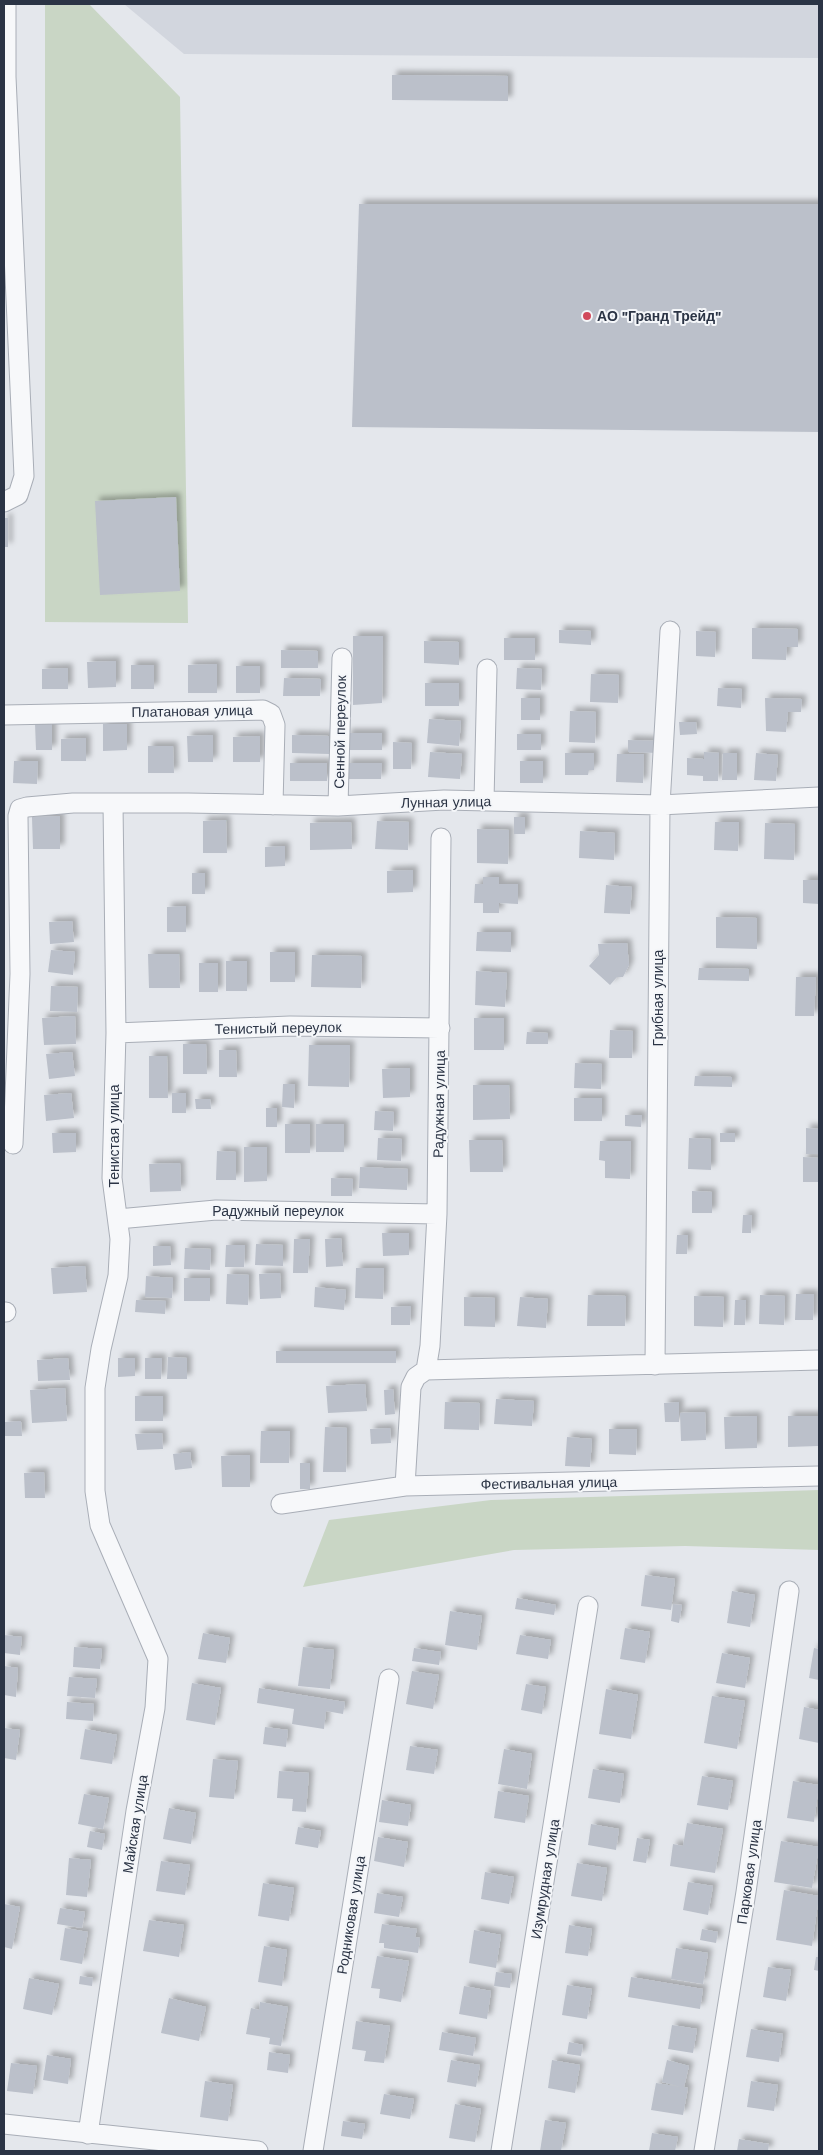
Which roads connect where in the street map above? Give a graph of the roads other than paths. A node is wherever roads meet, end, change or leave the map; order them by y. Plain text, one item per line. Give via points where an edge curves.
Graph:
1 (6, 4) edge
2 (5, 77) edge
3 (7, 176) edge
4 (4, 502) edge
5 (670, 631) dead end
6 (342, 658) dead end
7 (487, 669) dead end
8 (13, 715) edge
9 (819, 797) edge
10 (484, 801) junction
11 (112, 804) junction
12 (273, 804) junction
13 (660, 805) junction
14 (338, 806) junction
15 (441, 838) dead end
16 (11, 871) edge
17 (12, 975) edge
18 (440, 1028) junction
19 (116, 1033) junction
20 (14, 1144) dead end
21 (437, 1214) junction
22 (118, 1219) junction
23 (819, 1360) edge
24 (655, 1365) junction
25 (426, 1370) junction
26 (819, 1476) edge
27 (405, 1486) junction
28 (281, 1504) dead end
29 (100, 1525) joint
30 (789, 1591) dead end
31 (588, 1606) dead end
32 (389, 1679) dead end
33 (4, 2124) edge
34 (88, 2134) junction
35 (258, 2151) edge
36 (313, 2151) edge
37 (501, 2151) edge
38 (704, 2151) edge

1 - 2 street
2 - 3 street
3 - 4 street via 24,476 18,495
5 - 13 street, Грибная улица
6 - 14 street, Сенной переулок
7 - 10 street
8 - 12 street, Платановая улица via 263,710 271,714 275,725
9 - 13 street, Лунная улица
10 - 13 street, Лунная улица
10 - 14 street, Лунная улица
11 - 12 street, Лунная улица
11 - 16 street, Лунная улица via 27,806 20,809
11 - 19 street, Тенистая улица
12 - 14 street, Лунная улица
13 - 24 street, Грибная улица
15 - 18 street, Радужная улица
16 - 17 street
17 - 20 street
18 - 19 street, Тенистый переулок via 290,1026
18 - 21 street, Радужная улица
19 - 22 street, Тенистая улица via 112,1178
21 - 22 street, Радужный переулок via 216,1210
21 - 25 street, Радужная улица
22 - 29 street, Тенистая улица via 118,1276 95,1388 95,1491
23 - 24 street
24 - 25 street
25 - 27 street via 416,1377 411,1387
26 - 27 street, Фестивальная улица
27 - 28 street, Фестивальная улица
29 - 34 street, Майская улица via 158,1659 155,1708 136,1812
30 - 38 street, Парковая улица via 746,1892
31 - 37 street, Изумрудная улица
32 - 36 street, Родниковая улица
33 - 34 street
34 - 35 street

